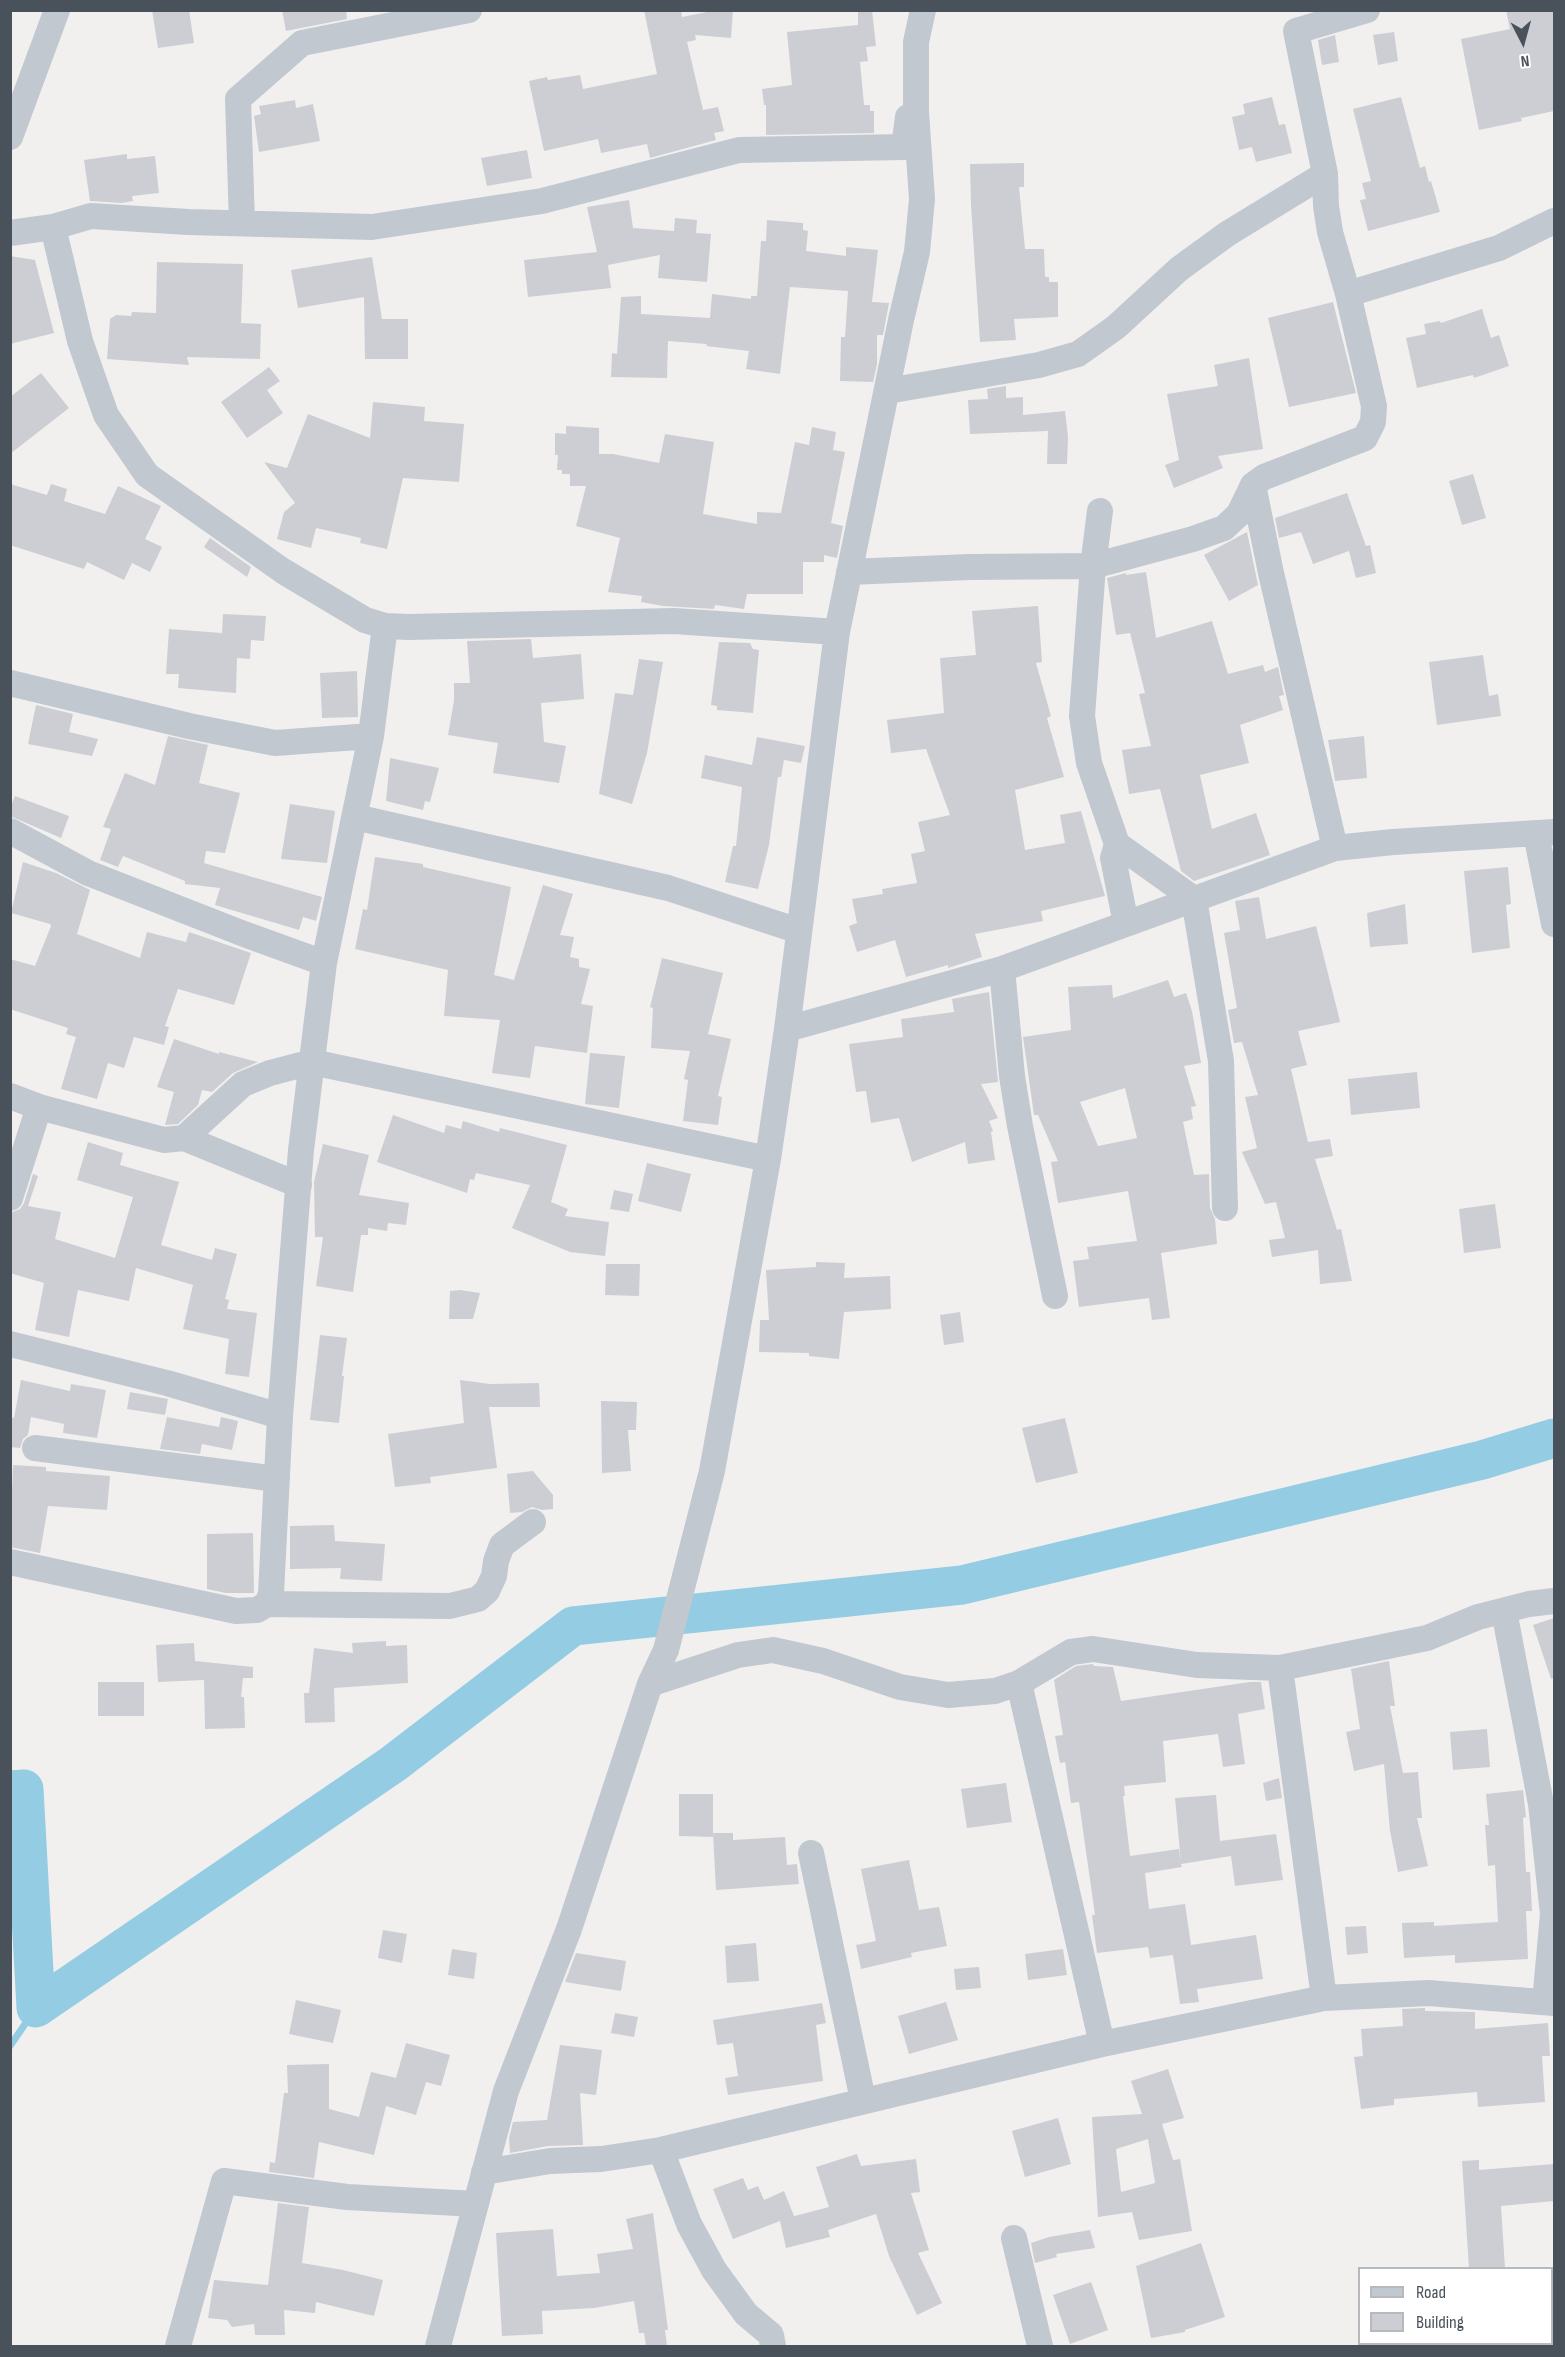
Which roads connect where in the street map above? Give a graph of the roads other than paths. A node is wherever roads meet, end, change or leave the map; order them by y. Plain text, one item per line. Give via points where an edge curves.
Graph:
1 (57, 10) edge
2 (469, 10) edge
3 (923, 10) edge
4 (1367, 10) edge
5 (916, 42) junction
6 (10, 137) edge
7 (1325, 174) junction
8 (1554, 221) edge
9 (242, 223) junction
10 (52, 227) junction
11 (10, 233) edge
12 (1348, 294) junction
13 (887, 390) junction
14 (1252, 485) junction
15 (1100, 511) dead end
16 (1093, 566) junction
17 (849, 572) junction
18 (385, 626) junction
19 (837, 632) junction
20 (10, 683) edge
21 (371, 736) junction
22 (355, 817) junction
23 (10, 831) edge
24 (1545, 833) edge
25 (1117, 844) junction
26 (1335, 848) junction
27 (1194, 899) junction
28 (1126, 924) junction
29 (1554, 924) edge
30 (799, 931) junction
31 (324, 963) junction
32 (1002, 969) junction
33 (787, 1029) junction
34 (312, 1062) junction
35 (10, 1096) edge
36 (39, 1107) junction
37 (184, 1138) junction
38 (768, 1159) junction
39 (299, 1185) junction
40 (10, 1197) edge
41 (1225, 1208) dead end
42 (1055, 1296) dead end
43 (10, 1344) edge
44 (280, 1416) junction
45 (35, 1448) dead end
46 (277, 1479) junction
47 (533, 1522) dead end
48 (10, 1562) edge
49 (1554, 1601) edge
50 (267, 1604) junction
51 (1504, 1611) junction
52 (1280, 1668) junction
53 (1019, 1683) junction
54 (650, 1684) junction
55 (811, 1853) dead end
56 (1324, 1998) junction
57 (1550, 2002) edge
58 (1102, 2044) junction
59 (863, 2100) junction
60 (661, 2150) junction
61 (484, 2172) junction
62 (476, 2204) junction
63 (1014, 2238) dead end
64 (178, 2346) edge
65 (438, 2346) edge
66 (773, 2346) edge
67 (1040, 2346) edge

1 - 6 street
2 - 9 street via 302,43 238,99
3 - 5 street
4 - 7 street via 1296,31
5 - 9 street via 904,147 739,150 542,201 372,227
5 - 13 street via 922,199 917,252
7 - 12 street via 1330,232
7 - 13 street via 1227,234 1078,354 1039,365
8 - 12 street via 1499,248
9 - 10 street via 91,216
10 - 11 street
10 - 18 street via 80,342 106,415 147,475 282,571 365,620
12 - 14 street via 1374,406 1373,422 1365,438
13 - 17 street
14 - 16 street via 1239,514 1224,528
14 - 26 street
15 - 16 street
16 - 17 street
16 - 25 street via 1082,716 1089,763
17 - 19 street
18 - 19 street via 674,621
18 - 21 street
19 - 30 street
20 - 21 street via 275,743
21 - 22 street
22 - 30 street via 668,888
22 - 31 street
23 - 31 street via 88,873
24 - 26 street
24 - 29 street
25 - 27 street
25 - 28 street via 1113,858
26 - 27 street
27 - 28 street
27 - 41 street via 1221,1061
28 - 32 street
30 - 33 street
31 - 34 street
32 - 33 street
32 - 42 street via 1018,1116
33 - 38 street
34 - 37 street via 243,1084
34 - 38 street
34 - 39 street
35 - 36 street
36 - 37 street via 165,1140
36 - 40 street
37 - 39 street
38 - 54 street via 712,1471 666,1650
39 - 44 street
43 - 44 street
44 - 46 street
45 - 46 street
46 - 50 street via 271,1594
47 - 50 street via 502,1545 494,1576 478,1599 450,1606
48 - 50 street via 237,1611 257,1610
49 - 51 street
51 - 52 street via 1427,1638
51 - 57 street via 1541,1804 1553,1914
52 - 53 street via 1197,1665 1093,1649 1071,1652
52 - 56 street
53 - 54 street via 995,1691 948,1695 900,1687 823,1660 772,1650 738,1654
53 - 58 street
54 - 61 street via 569,1929 506,2091
55 - 59 street
56 - 57 street via 1428,1993
56 - 58 street
58 - 59 street
59 - 60 street
60 - 61 street
60 - 66 street via 689,2223 714,2270 746,2314 771,2335
61 - 62 street
62 - 64 street via 347,2197 224,2181
62 - 65 street
63 - 67 street

